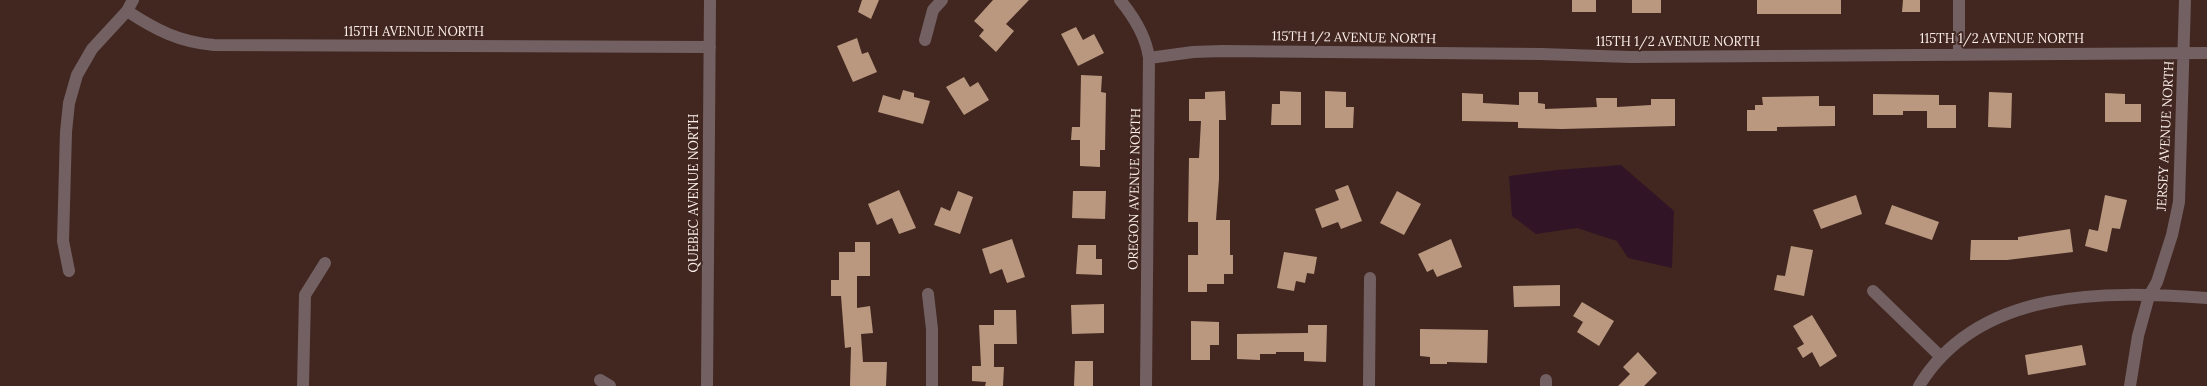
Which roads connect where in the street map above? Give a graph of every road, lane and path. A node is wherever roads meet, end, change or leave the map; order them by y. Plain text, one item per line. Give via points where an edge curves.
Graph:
1 (133, 0) edge
2 (710, 0) edge
3 (942, 0) edge
4 (1120, 0) edge
5 (1959, 0) edge
6 (2185, 0) edge
7 (127, 11) junction
8 (925, 40) dead end
9 (710, 47) junction
10 (2184, 52) junction
11 (1959, 53) junction
12 (2207, 53) edge
13 (1149, 58) junction
14 (325, 263) dead end
15 (69, 271) dead end
16 (1370, 278) dead end
17 (1873, 291) dead end
18 (928, 294) dead end
19 (2149, 296) junction
20 (2207, 298) edge
21 (1941, 357) junction
22 (303, 386) edge
23 (707, 386) edge
24 (932, 386) edge
25 (1146, 386) edge
26 (1369, 386) edge
27 (1919, 386) edge
28 (2130, 386) edge

1 - 7 street
2 - 9 street, QUEBEC AVENUE NORTH
3 - 8 street via 933,10
4 - 13 street, OREGON AVENUE NORTH via 1134,19 1148,48
5 - 11 street
6 - 10 street, JERSEY AVENUE NORTH
7 - 9 street, 115TH AVENUE NORTH via 167,35 191,43 214,45
7 - 15 street via 92,49 77,75 69,103 63,241
9 - 23 street, QUEBEC AVENUE NORTH
10 - 11 street, 115TH 1/2 AVENUE NORTH
10 - 12 street, 115TH 1/2 AVENUE NORTH
10 - 19 street, JERSEY AVENUE NORTH via 2179,202 2172,235 2157,282
11 - 13 street, 115TH 1/2 AVENUE NORTH via 1630,57 1222,50
13 - 25 street, OREGON AVENUE NORTH
14 - 22 street via 305,296
16 - 26 street
17 - 21 street
18 - 24 street via 932,329
19 - 20 street
19 - 21 street via 2082,297 2053,300 2016,309 1959,340
19 - 28 street, JERSEY AVENUE NORTH via 2138,336
21 - 27 street

